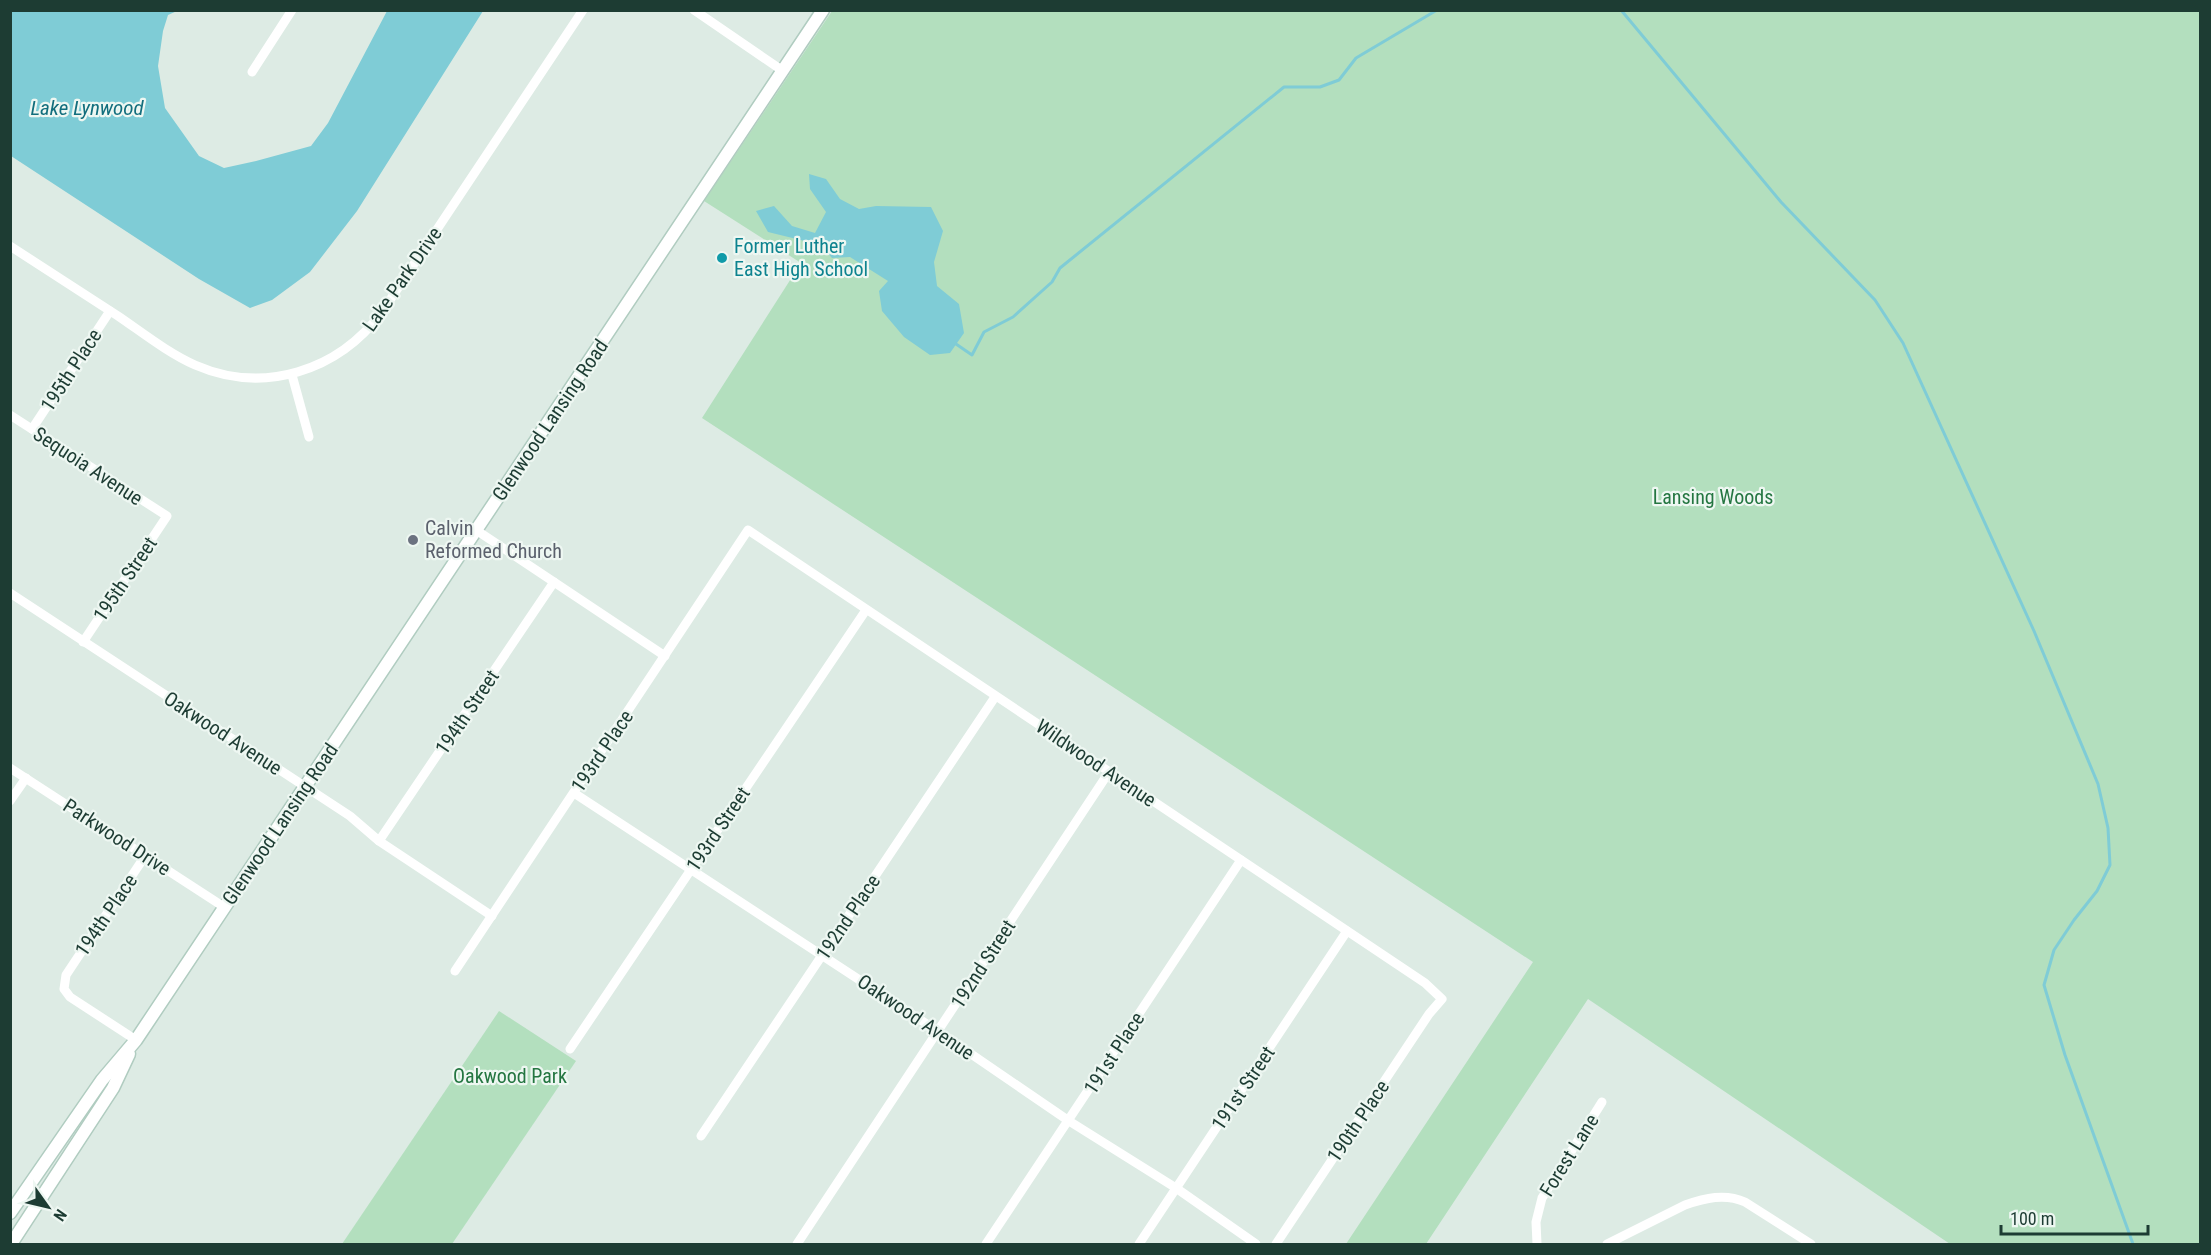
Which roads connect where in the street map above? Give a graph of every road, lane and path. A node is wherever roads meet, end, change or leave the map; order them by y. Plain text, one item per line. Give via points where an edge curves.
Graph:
1 (292, 10) edge
2 (583, 10) edge
3 (694, 10) edge
4 (717, 10) edge
5 (823, 10) edge
6 (710, 21) junction
7 (783, 71) junction
8 (252, 72) dead end
9 (10, 246) edge
10 (110, 311) junction
11 (292, 375) junction
12 (10, 415) edge
13 (32, 429) junction
14 (309, 437) dead end
15 (167, 516) joint
16 (476, 530) junction
17 (748, 530) joint
18 (554, 582) junction
19 (10, 594) edge
20 (866, 610) junction
21 (83, 642) junction
22 (665, 656) junction
23 (995, 697) junction
24 (10, 768) edge
25 (1109, 772) junction
26 (26, 778) junction
27 (305, 787) junction
28 (574, 793) junction
29 (10, 801) edge
30 (379, 841) junction
31 (145, 856) junction
32 (1241, 860) junction
33 (691, 869) junction
34 (224, 907) junction
35 (492, 916) junction
36 (1347, 931) junction
37 (823, 955) junction
38 (455, 971) dead end
39 (1442, 999) joint
40 (939, 1032) junction
41 (136, 1040) junction
42 (570, 1050) dead end
43 (1602, 1102) dead end
44 (1069, 1121) junction
45 (701, 1136) dead end
46 (1176, 1188) junction
47 (10, 1213) edge
48 (11, 1245) edge
49 (797, 1245) edge
50 (986, 1245) edge
51 (1138, 1245) edge
52 (1256, 1245) edge
53 (1276, 1245) edge
54 (1537, 1245) edge
55 (1607, 1245) edge
56 (1811, 1245) edge

1 - 8 street
2 - 11 street, Lake Park Drive via 374,323 334,358
3 - 6 street
4 - 6 street
5 - 7 main road, Glenwood Lansing Road
6 - 7 street
7 - 16 main road, Glenwood Lansing Road
9 - 10 street, Lake Park Drive
10 - 11 street, Lake Park Drive via 180,357 211,371 256,378
10 - 13 street, 195th Place
11 - 14 street
12 - 13 street, Sequoia Avenue
13 - 15 street, Sequoia Avenue
15 - 21 street, 195th Street
16 - 18 street
16 - 27 main road, Glenwood Lansing Road
17 - 20 street, Wildwood Avenue
17 - 22 street, 193rd Place
18 - 22 street
18 - 30 street, 194th Street
19 - 21 street, Oakwood Avenue
20 - 23 street, Wildwood Avenue
20 - 33 street, 193rd Street
21 - 27 street, Oakwood Avenue
22 - 28 street, 193rd Place
23 - 25 street, Wildwood Avenue
23 - 37 street, 192nd Place
24 - 26 street, Parkwood Drive
25 - 32 street, Wildwood Avenue
25 - 40 street, 192nd Street
26 - 29 street
26 - 31 street, Parkwood Drive
27 - 30 street, Oakwood Avenue via 350,816
27 - 34 main road, Glenwood Lansing Road
28 - 33 street, Oakwood Avenue
28 - 35 street, 193rd Place
30 - 35 street, Oakwood Avenue
31 - 34 street, Parkwood Drive
31 - 41 street, 194th Place via 66,975 64,989 70,997
32 - 36 street, Wildwood Avenue
32 - 44 street, 191st Place
33 - 37 street, Oakwood Avenue
33 - 42 street, 193rd Street
34 - 41 main road, Glenwood Lansing Road
35 - 38 street, 193rd Place
36 - 39 street, Wildwood Avenue via 1425,983
36 - 46 street, 191st Street
37 - 40 street, Oakwood Avenue
37 - 45 street, 192nd Place
39 - 53 street, 190th Place
40 - 44 street, Oakwood Avenue
40 - 49 street, 192nd Street
41 - 47 main road, Glenwood Lansing Road via 102,1080
41 - 48 main road, Glenwood Lansing Road via 113,1088
43 - 54 street, Forest Lane via 1542,1198 1536,1222
44 - 46 street, Oakwood Avenue
44 - 50 street, 191st Place
46 - 51 street, 191st Street
46 - 52 street, Oakwood Avenue
55 - 56 street via 1697,1201 1722,1197 1745,1202

